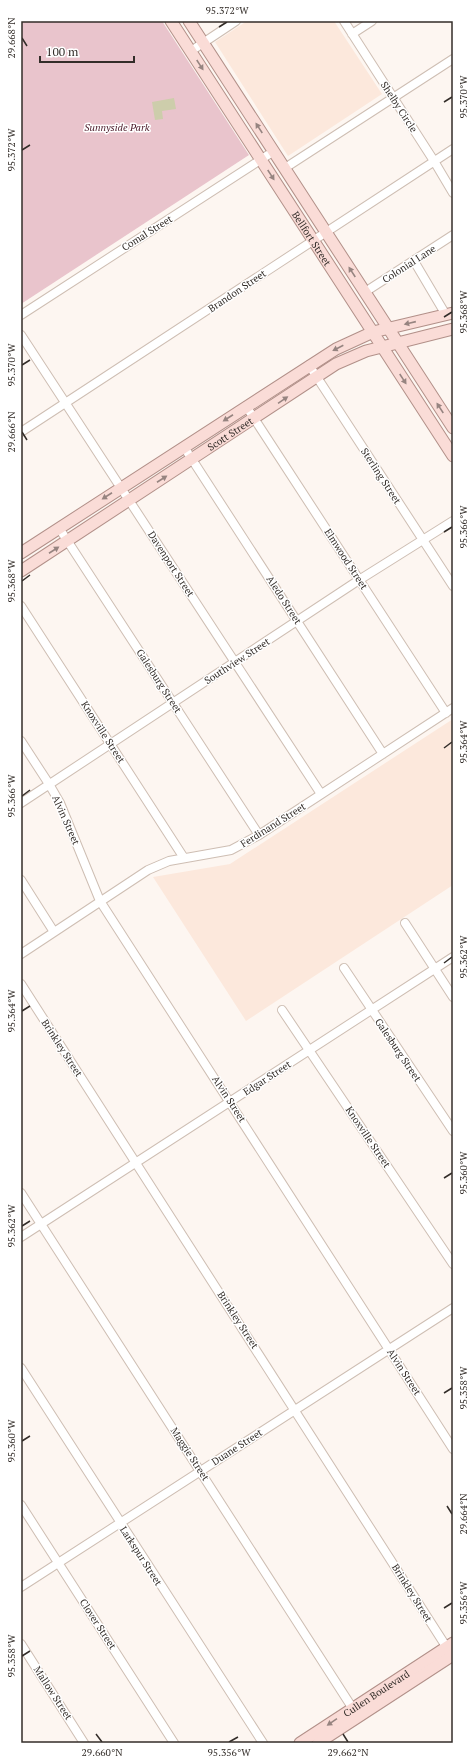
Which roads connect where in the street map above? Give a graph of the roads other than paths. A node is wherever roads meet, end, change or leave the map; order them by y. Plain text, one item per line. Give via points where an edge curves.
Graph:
1 (171, 21) edge
2 (189, 21) edge
3 (236, 21) edge
4 (344, 21) edge
5 (372, 21) edge
6 (352, 34) junction
7 (203, 42) junction
8 (191, 51) junction
9 (453, 59) edge
10 (393, 97) junction
11 (453, 149) edge
12 (274, 151) junction
13 (261, 160) junction
14 (434, 161) junction
15 (285, 168) junction
16 (453, 193) edge
17 (326, 231) junction
18 (453, 235) edge
19 (313, 240) junction
20 (414, 261) junction
21 (365, 292) junction
22 (450, 314) edge
23 (21, 315) edge
24 (388, 328) junction
25 (453, 330) edge
26 (373, 332) junction
27 (21, 335) edge
28 (397, 342) junction
29 (382, 346) junction
30 (309, 365) junction
31 (317, 377) junction
32 (66, 403) junction
33 (246, 406) junction
34 (254, 419) junction
35 (453, 428) edge
36 (21, 432) edge
37 (453, 432) edge
38 (442, 440) junction
39 (184, 447) junction
40 (453, 456) edge
41 (192, 459) junction
42 (121, 488) junction
43 (129, 500) junction
44 (453, 521) edge
45 (59, 528) junction
46 (423, 540) junction
47 (68, 541) junction
48 (21, 553) edge
49 (21, 571) edge
50 (360, 580) junction
51 (453, 586) edge
52 (21, 606) edge
53 (297, 621) junction
54 (235, 662) junction
55 (173, 704) junction
56 (450, 710) edge
57 (21, 741) edge
58 (111, 745) junction
59 (383, 754) junction
60 (49, 784) junction
61 (321, 794) junction
62 (21, 803) edge
63 (259, 835) junction
64 (184, 858) junction
65 (21, 880) edge
66 (100, 901) junction
67 (405, 923) dead end
68 (54, 932) junction
69 (21, 954) edge
70 (453, 957) edge
71 (344, 968) dead end
72 (434, 969) junction
73 (21, 984) edge
74 (453, 997) edge
75 (282, 1010) dead end
76 (372, 1010) junction
77 (309, 1050) junction
78 (231, 1102) junction
79 (453, 1131) edge
80 (136, 1162) junction
81 (21, 1193) edge
82 (41, 1224) junction
83 (21, 1237) edge
84 (453, 1264) edge
85 (453, 1308) edge
86 (389, 1349) junction
87 (21, 1368) edge
88 (295, 1410) junction
89 (453, 1449) edge
90 (201, 1470) junction
91 (21, 1505) edge
92 (120, 1523) junction
93 (58, 1562) junction
94 (21, 1587) edge
95 (21, 1644) edge
96 (452, 1652) edge
97 (355, 1712) junction
98 (84, 1743) edge
99 (174, 1743) edge
100 (263, 1743) edge
101 (300, 1743) edge
102 (318, 1743) edge

1 - 8 main road, Bellfort Street
2 - 7 main road, Bellfort Street
3 - 7 street
4 - 6 street, Shelby Circle
5 - 6 street
6 - 10 street, Shelby Circle
7 - 8 street
12 -> 7 main road, Bellfort Street
8 -> 13 main road, Bellfort Street
9 - 10 street
10 - 14 street, Shelby Circle
10 - 15 street
11 - 14 street, Brandon Street
12 - 13 street, Comal Street
12 - 15 main road, Bellfort Street
13 -> 19 main road, Bellfort Street
13 - 23 street, Comal Street
14 - 16 street, Shelby Circle
14 - 17 street, Brandon Street
15 - 17 main road, Bellfort Street
17 - 19 street, Brandon Street
21 -> 17 main road, Bellfort Street
18 - 20 street, Colonial Lane
19 - 26 main road, Bellfort Street
19 - 32 street, Brandon Street
20 - 21 street, Colonial Lane
20 - 22 street
21 - 24 main road, Bellfort Street
22 -> 24 main road, Scott Street
24 - 26 main road, Scott Street
24 - 28 main road, Bellfort Street
25 - 28 main road, Scott Street
26 - 29 main road, Bellfort Street
26 -> 30 main road, Scott Street via 336,348
27 - 32 street, Davenport Street
28 - 29 main road, Scott Street
35 -> 28 main road, Bellfort Street
29 - 31 main road, Scott Street via 351,356
29 -> 38 main road, Bellfort Street
30 - 31 street, Sterling Street
30 - 33 main road, Scott Street
34 -> 31 main road, Scott Street
31 - 46 street, Sterling Street
32 - 36 street, Brandon Street
32 - 42 street, Davenport Street
33 - 34 street, Elmwood Street
33 -> 39 main road, Scott Street
34 - 41 main road, Scott Street
34 - 50 street, Elmwood Street
37 - 38 main road
38 - 40 main road, Bellfort Street
39 - 41 street, Aledo Street
39 - 42 main road, Scott Street
43 -> 41 main road, Scott Street
41 - 53 street, Aledo Street
42 - 43 street, Davenport Street
42 -> 45 main road, Scott Street
43 - 47 main road, Scott Street
43 - 54 street, Davenport Street
44 - 46 street, Southview Street
45 - 47 street, Galesburg Street
45 - 48 main road, Scott Street
46 - 50 street, Southview Street
46 - 51 street, Sterling Street
49 -> 47 main road, Scott Street
47 - 55 street, Galesburg Street
50 - 53 street, Southview Street
50 - 56 street, Elmwood Street
52 - 58 street, Knoxville Street
53 - 54 street, Southview Street
53 - 59 street, Aledo Street
54 - 55 street, Southview Street
54 - 61 street, Davenport Street
55 - 58 street, Southview Street
55 - 63 street, Galesburg Street
56 - 59 street, Ferdinand Street
57 - 60 street, Alvin Street
58 - 60 street, Southview Street
58 - 64 street, Knoxville Street
59 - 61 street, Ferdinand Street
60 - 62 street, Southview Street
60 - 66 street, Alvin Street via 66,816
61 - 63 street, Ferdinand Street
63 - 64 street, Ferdinand Street via 231,850
64 - 66 street, Ferdinand Street via 148,870
65 - 68 street
66 - 68 street, Ferdinand Street
66 - 78 street, Alvin Street
67 - 72 street
68 - 69 street, Ferdinand Street
70 - 72 street, Edgar Street
71 - 76 street, Galesburg Street
72 - 74 street
72 - 76 street, Edgar Street
73 - 80 street, Brinkley Street
75 - 77 street, Knoxville Street
76 - 77 street, Edgar Street
76 - 79 street, Galesburg Street
77 - 78 street, Edgar Street
77 - 84 street, Knoxville Street
78 - 80 street, Edgar Street
78 - 86 street, Alvin Street
80 - 82 street, Edgar Street
80 - 88 street, Brinkley Street
81 - 82 street, Maggie Street
82 - 83 street, Edgar Street
82 - 90 street, Maggie Street
85 - 86 street, Duane Street
86 - 88 street, Duane Street
86 - 89 street, Alvin Street
87 - 92 street, Larkspur Street
88 - 90 street, Duane Street
88 - 96 street, Brinkley Street
90 - 92 street, Duane Street
90 - 97 street, Maggie Street
91 - 93 street, Clover Street
92 - 93 street, Duane Street
92 - 100 street, Larkspur Street
93 - 94 street, Duane Street
93 - 99 street, Clover Street
95 - 98 street, Mallow Street
96 - 97 main road, Cullen Boulevard
97 -> 101 main road, Cullen Boulevard
97 - 102 main road, Cullen Boulevard

